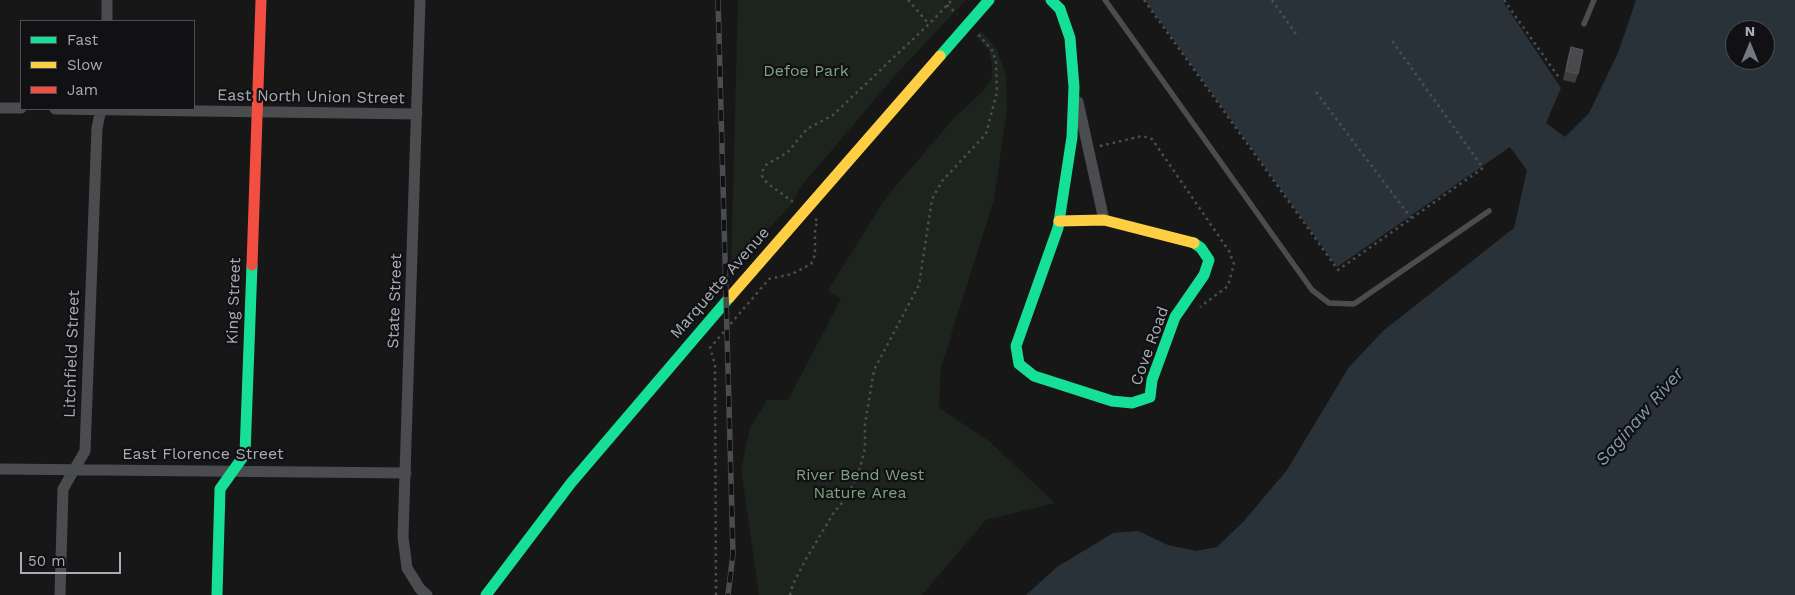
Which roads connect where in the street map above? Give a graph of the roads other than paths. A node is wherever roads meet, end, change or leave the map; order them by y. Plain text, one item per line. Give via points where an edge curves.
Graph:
1 (107, 0) edge
2 (261, 0) edge
3 (420, 0) edge
4 (989, 0) edge
5 (1050, 0) edge
6 (1105, 0) edge
7 (1594, 0) edge
8 (107, 20) edge
9 (1584, 24) dead end
10 (1074, 87) junction
11 (0, 108) edge
12 (20, 108) edge
13 (101, 110) edge
14 (153, 110) edge
15 (258, 112) junction
16 (417, 114) junction
17 (1489, 211) dead end
18 (1104, 220) junction
19 (1059, 221) junction
20 (0, 469) edge
21 (73, 469) junction
22 (233, 470) junction
23 (406, 473) junction
24 (60, 595) edge
25 (217, 595) edge
26 (427, 595) edge
27 (486, 595) edge

1 - 8 street
2 - 15 street, King Street
3 - 16 street, State Street
4 - 27 street, Marquette Avenue via 571,483
5 - 10 street, Cove Road via 1060,9 1070,38
6 - 17 lane via 1312,290 1330,303 1354,304
7 - 9 lane
10 - 18 street, Cove Road
10 - 19 street, Cove Road via 1072,137
11 - 12 street
13 - 21 street, Litchfield Street via 97,128 85,451
14 - 15 street, East North Union Street
15 - 16 street, East North Union Street
15 - 22 street, King Street via 245,454
16 - 23 street, State Street
18 - 19 street, Cove Road
18 - 19 street, Cove Road via 1191,241 1209,260 1204,275 1175,316 1152,380 1150,397 1132,403 1112,401 1034,376 1019,364 1016,346
20 - 21 street, East Florence Street
21 - 22 street, East Florence Street
21 - 24 street, Litchfield Street via 63,488
22 - 23 street, East Florence Street
22 - 25 street, King Street via 220,488
23 - 26 street, State Street via 403,537 407,568

